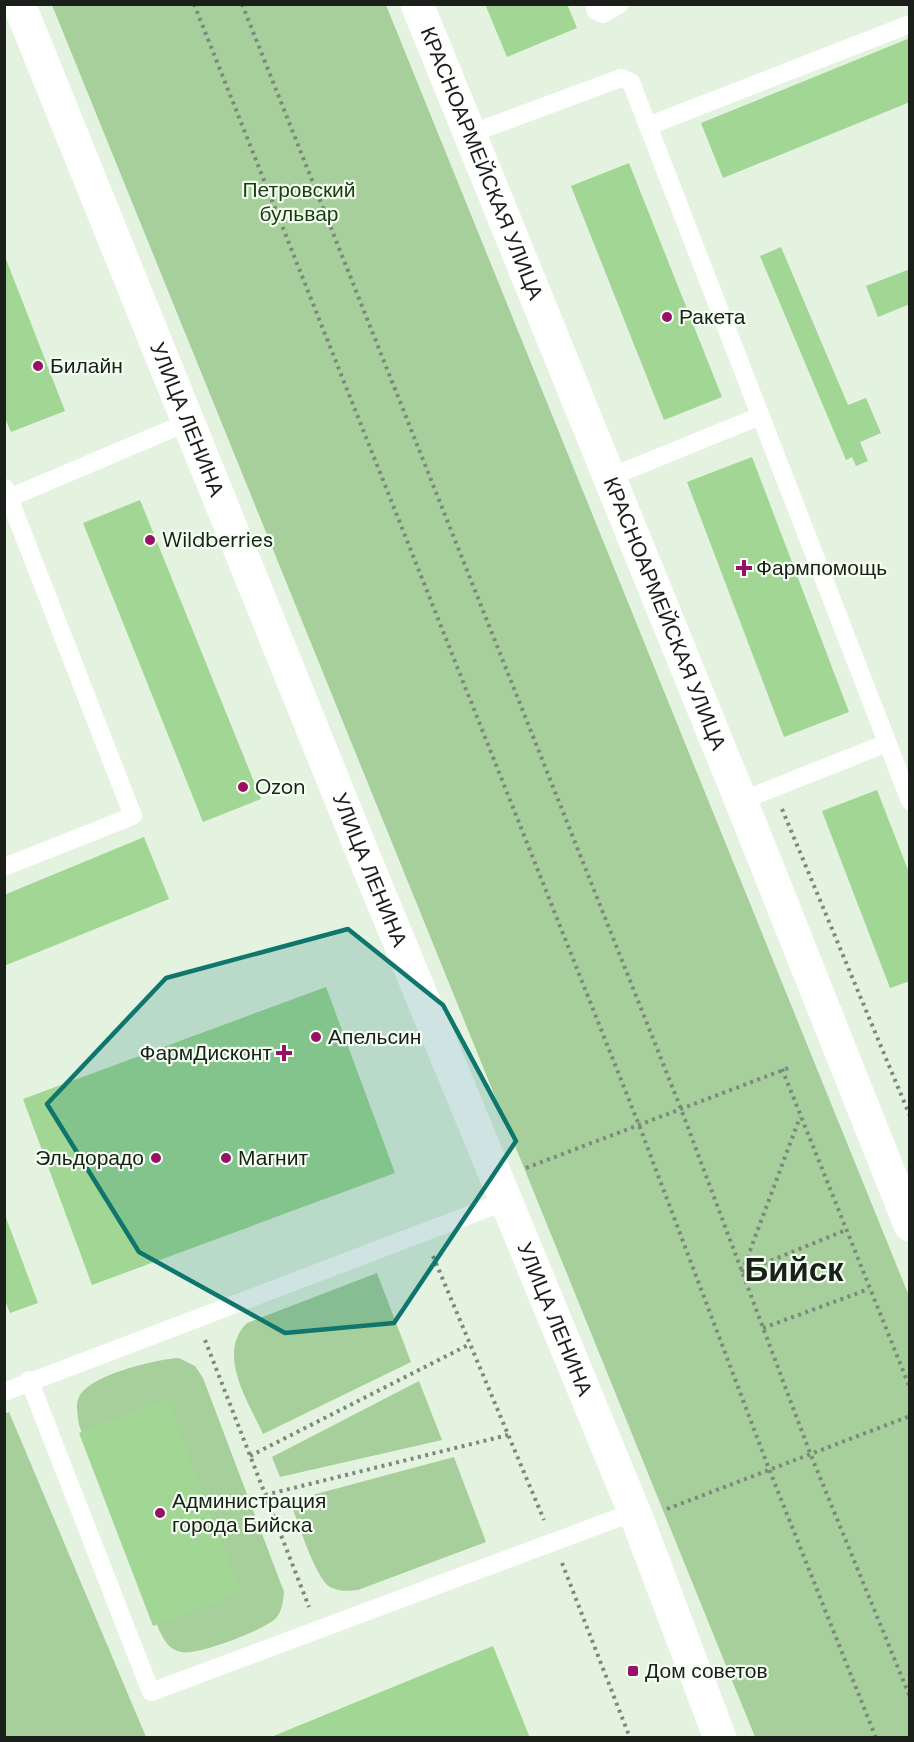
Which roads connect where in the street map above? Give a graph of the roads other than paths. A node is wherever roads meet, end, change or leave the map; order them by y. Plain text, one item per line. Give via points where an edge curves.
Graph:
1 (19, 4) edge
2 (417, 4) edge
3 (594, 4) edge
4 (620, 4) edge
5 (909, 24) edge
6 (648, 126) junction
7 (467, 135) junction
8 (760, 416) junction
9 (188, 422) junction
10 (608, 478) junction
11 (7, 492) edge
12 (887, 743) junction
13 (741, 801) junction
14 (909, 801) edge
15 (4, 867) edge
16 (506, 1201) junction
17 (909, 1225) edge
18 (29, 1380) junction
19 (4, 1392) edge
20 (634, 1512) junction
21 (720, 1737) edge

1 - 9 main road, УЛИЦА ЛЕНИНА
2 - 7 main road, КРАСНОАРМЕЙСКАЯ УЛИЦА
3 - 4 lane via 596,11 603,14
5 - 6 lane
6 - 7 lane via 631,82 621,78
6 - 8 lane
7 - 10 main road, КРАСНОАРМЕЙСКАЯ УЛИЦА
8 - 10 lane
8 - 12 lane
9 - 11 lane
9 - 16 main road, УЛИЦА ЛЕНИНА
10 - 13 main road, КРАСНОАРМЕЙСКАЯ УЛИЦА
11 - 15 lane via 133,816
12 - 13 lane
12 - 14 lane
13 - 17 main road, КРАСНОАРМЕЙСКАЯ УЛИЦА
16 - 18 lane
16 - 20 main road, УЛИЦА ЛЕНИНА
18 - 19 lane
18 - 20 lane via 151,1692
20 - 21 main road, УЛИЦА ЛЕНИНА

